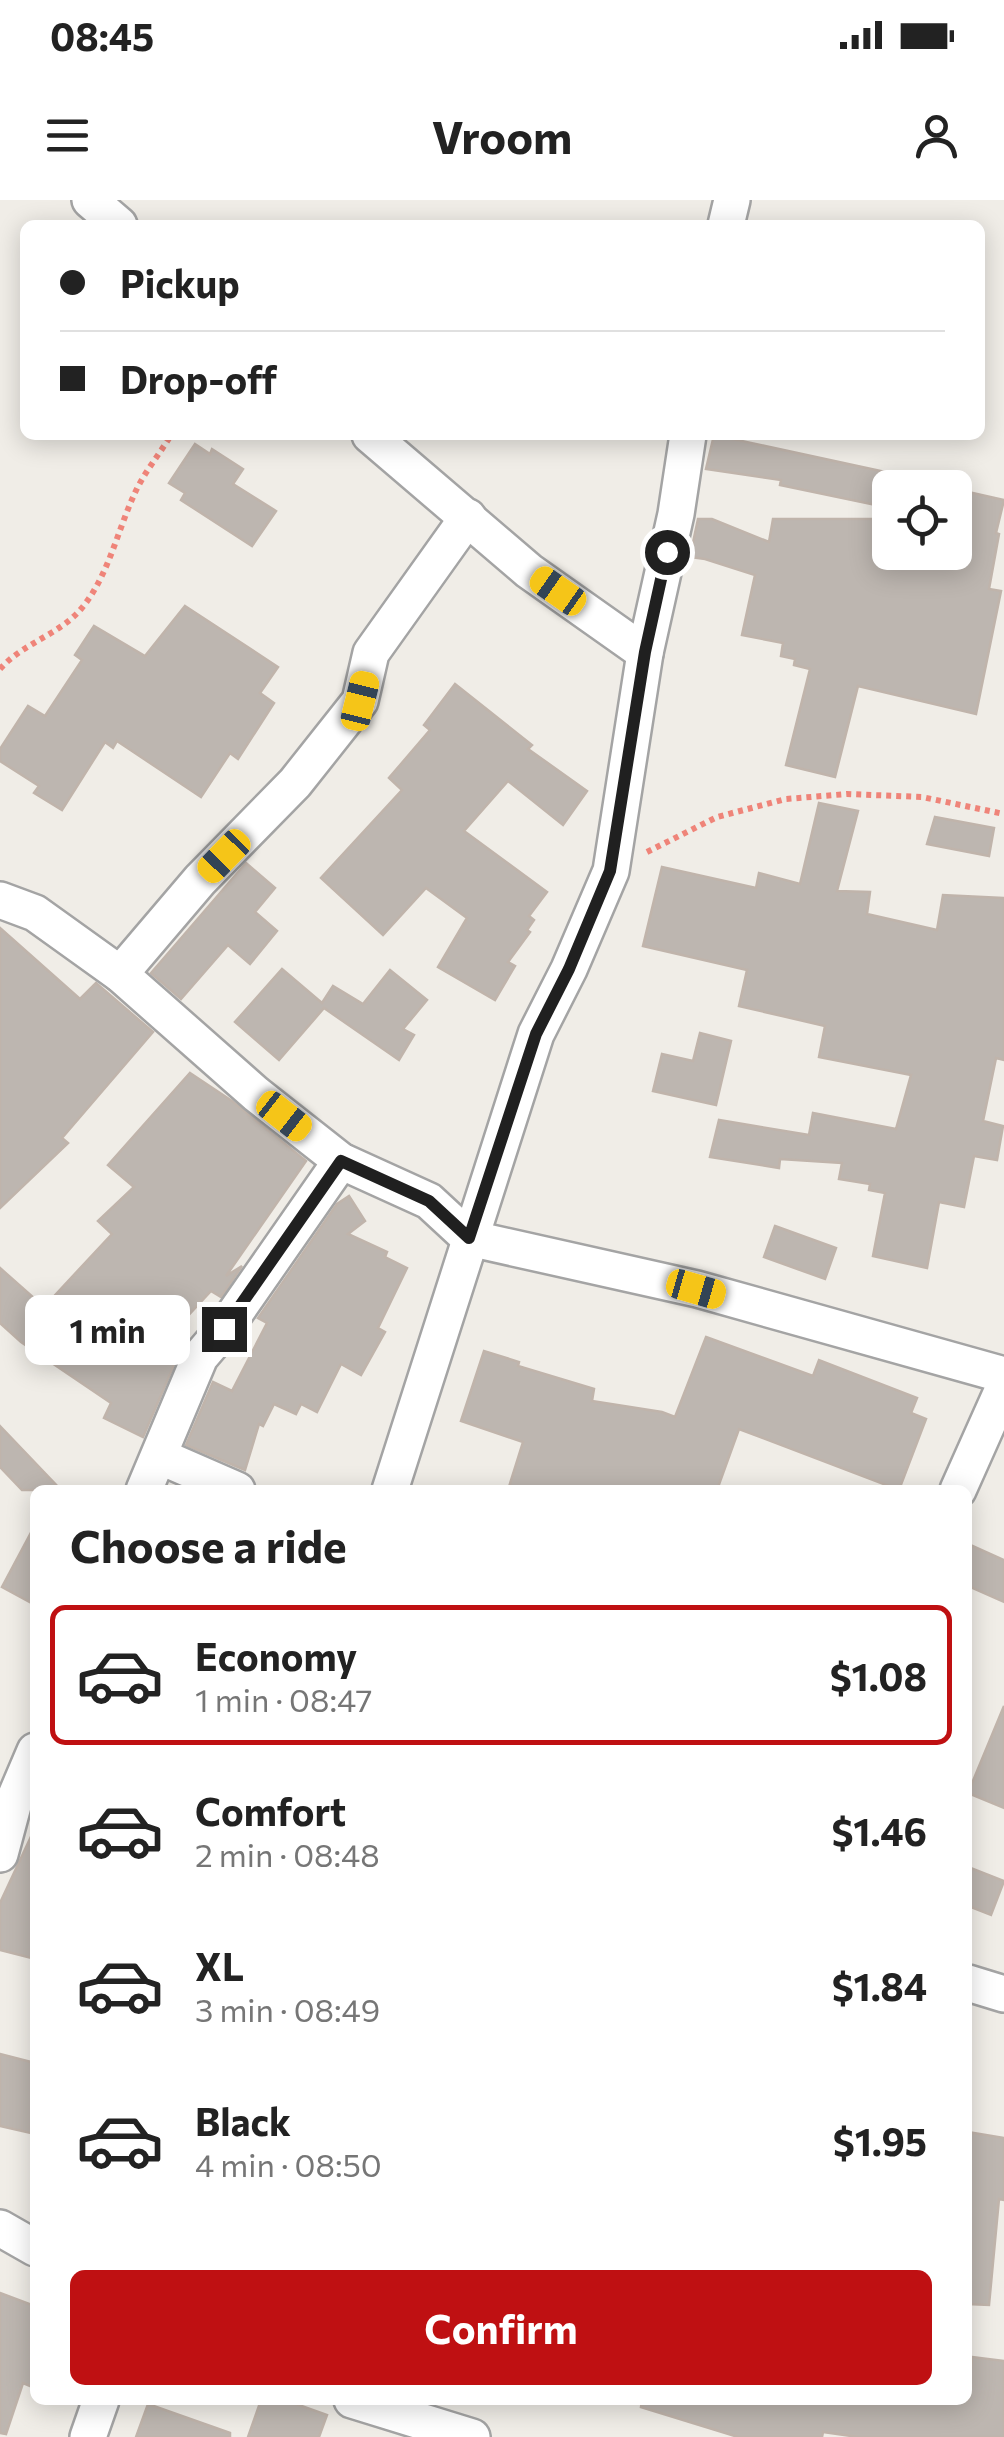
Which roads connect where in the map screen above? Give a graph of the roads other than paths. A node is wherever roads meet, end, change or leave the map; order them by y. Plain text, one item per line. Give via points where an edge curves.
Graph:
1 (90, 200) edge
2 (113, 220) edge
3 (376, 440) edge
4 (687, 440) edge
5 (468, 517) junction
6 (645, 652) junction
7 (0, 900) edge
8 (120, 974) junction
9 (341, 1161) junction
10 (469, 1238) junction
11 (1004, 1375) edge
12 (1004, 1388) edge
13 (158, 1456) junction
14 (146, 1485) edge
15 (225, 1485) edge
16 (392, 1485) edge
17 (960, 1485) edge
18 (30, 1758) edge
19 (8, 1794) edge
20 (0, 1854) edge
21 (972, 1984) edge
22 (1004, 1994) edge
23 (0, 2228) edge
24 (30, 2245) edge
25 (99, 2405) edge
26 (368, 2405) edge
27 (88, 2437) edge
28 (472, 2437) edge

1 - 2 street
3 - 5 street
4 - 6 street
5 - 6 street via 530,571
5 - 8 street via 372,652 360,701 295,783
6 - 10 street via 610,871 536,1034
7 - 8 street via 35,913
8 - 9 street
9 - 10 street via 429,1201
9 - 13 street via 200,1358
10 - 11 street via 696,1289
10 - 16 street
12 - 17 street
13 - 14 street
13 - 15 street
18 - 19 street
19 - 20 street
21 - 22 street
23 - 24 street
25 - 27 street
26 - 28 street

